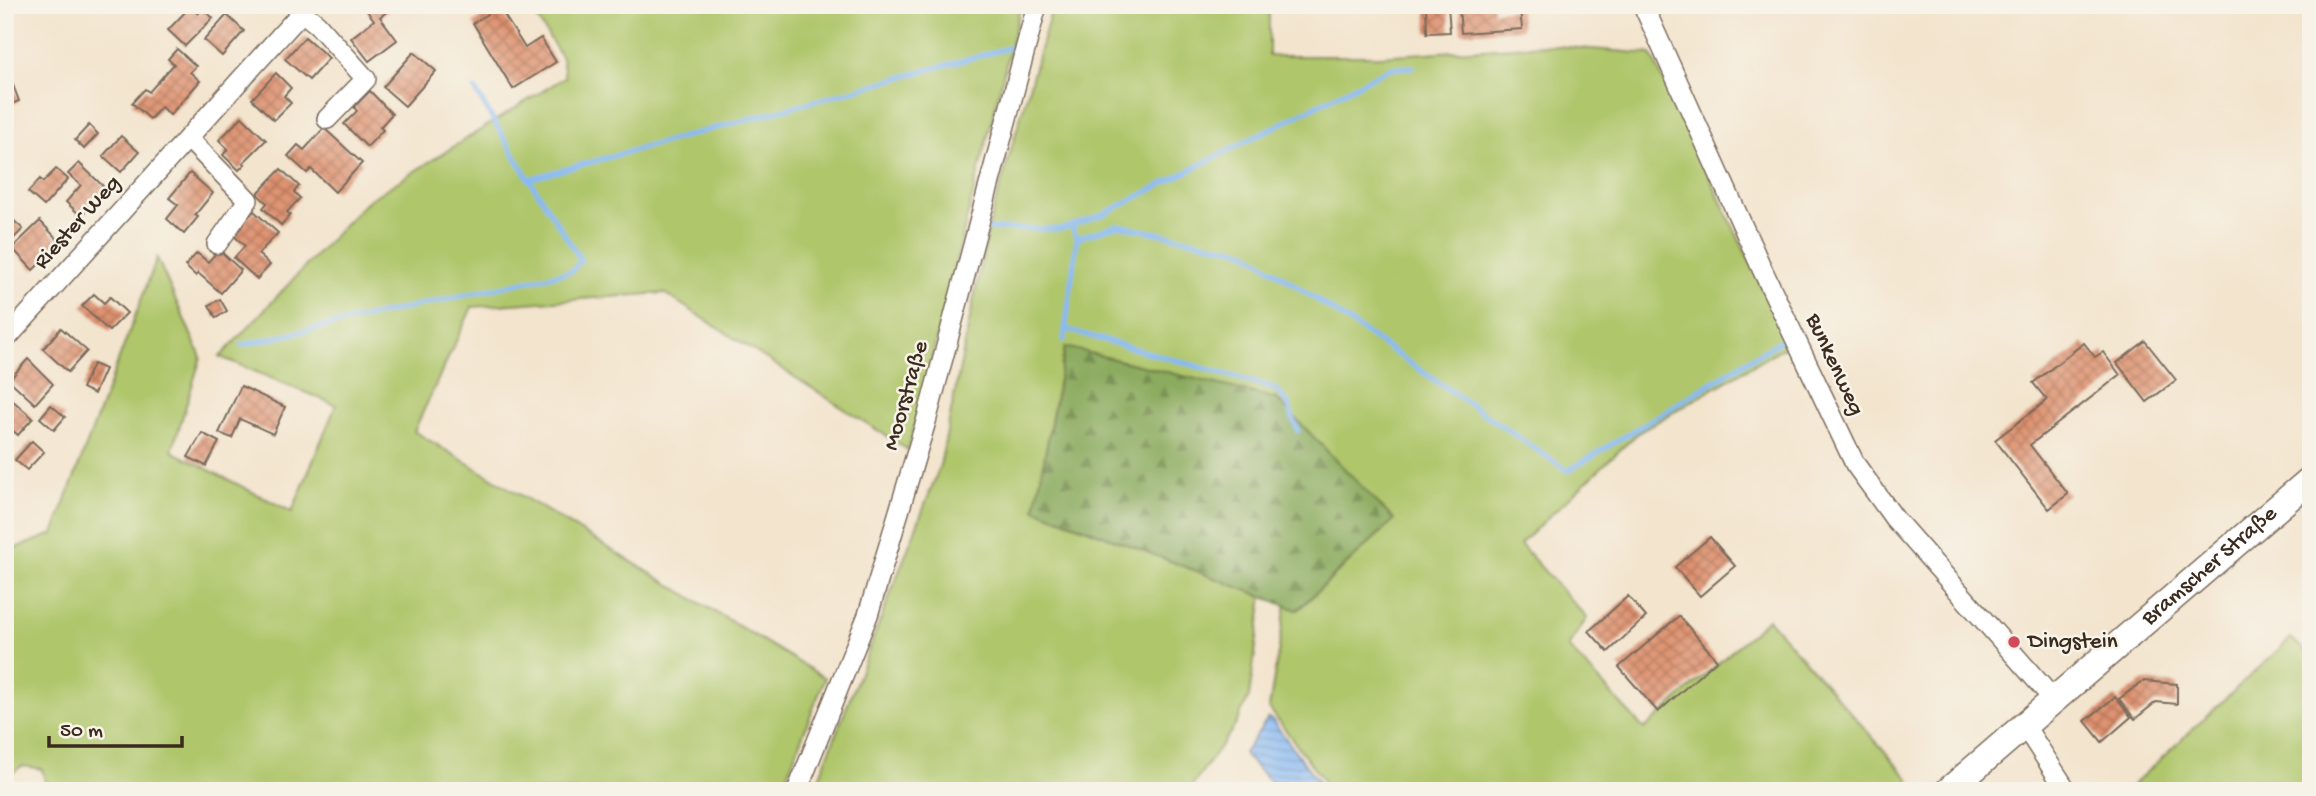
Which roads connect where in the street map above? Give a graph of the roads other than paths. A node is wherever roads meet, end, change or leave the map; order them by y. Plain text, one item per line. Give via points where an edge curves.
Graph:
1 (1037, 5) edge
2 (1643, 5) edge
3 (303, 9) edge
4 (327, 119) dead end
5 (188, 138) junction
6 (217, 244) dead end
7 (5, 340) edge
8 (2311, 479) edge
9 (2054, 700) junction
10 (2024, 726) junction
11 (797, 791) edge
12 (1948, 791) edge
13 (2067, 791) edge

1 - 11 street, Moorstraße via 931,404 872,602
2 - 9 street, Bunkenweg via 1855,464 1894,518
3 - 4 street, Riester Weg via 366,79
3 - 5 street, Riester Weg
5 - 6 street via 248,200
5 - 7 street, Riester Weg
8 - 9 street, Bramscher Straße
9 - 10 street, Bramscher Straße
10 - 12 street, Bramscher Straße
10 - 13 street

